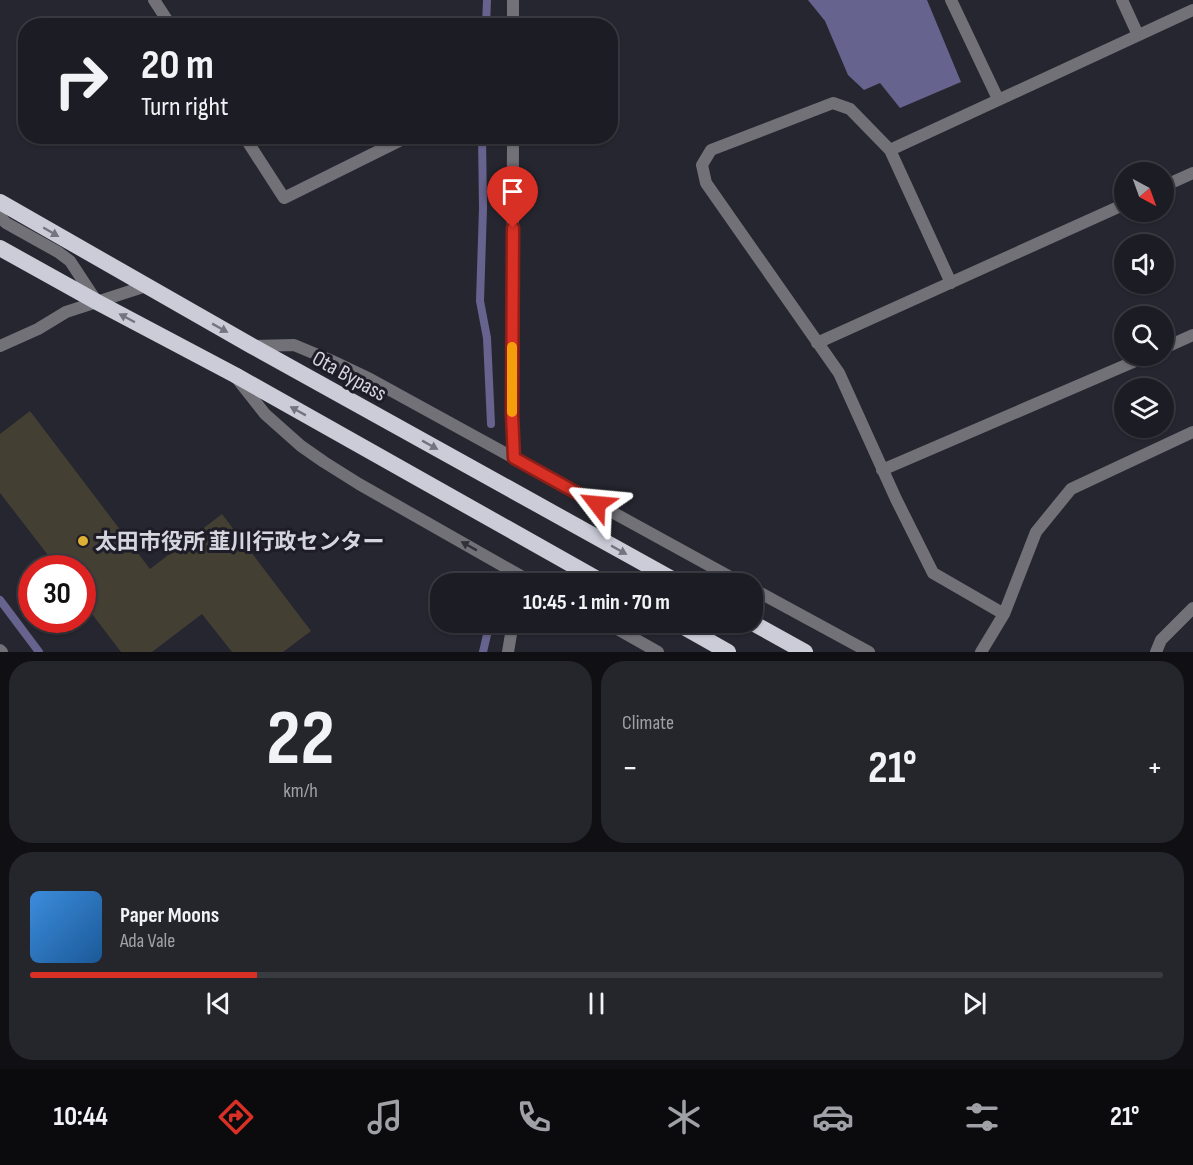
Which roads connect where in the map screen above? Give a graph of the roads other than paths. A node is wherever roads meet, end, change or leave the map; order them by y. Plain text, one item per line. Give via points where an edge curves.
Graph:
1 (154, 0) edge
2 (513, 0) edge
3 (951, 0) edge
4 (1122, 0) edge
5 (1193, 10) edge
6 (166, 18) edge
7 (513, 18) edge
8 (1138, 35) junction
9 (998, 99) junction
10 (249, 144) edge
11 (393, 144) edge
12 (513, 144) edge
13 (891, 150) junction
14 (1193, 173) edge
15 (1174, 182) edge
16 (0, 202) edge
17 (1114, 209) edge
18 (0, 217) edge
19 (0, 248) edge
20 (951, 283) junction
21 (146, 286) junction
22 (97, 302) junction
23 (1193, 335) edge
24 (817, 343) junction
25 (1174, 344) edge
26 (0, 346) edge
27 (252, 346) junction
28 (1124, 366) edge
29 (235, 375) junction
30 (1193, 432) edge
31 (514, 458) junction
32 (882, 470) junction
33 (509, 573) edge
34 (586, 573) edge
35 (661, 573) edge
36 (723, 573) edge
37 (763, 594) edge
38 (1193, 608) edge
39 (1004, 614) junction
40 (763, 629) edge
41 (511, 633) edge
42 (624, 633) edge
43 (694, 633) edge
44 (508, 652) edge
45 (657, 652) edge
46 (728, 652) edge
47 (805, 652) edge
48 (868, 652) edge
49 (981, 652) edge
50 (1156, 652) edge

1 - 6 street
2 - 7 street
3 - 9 street
4 - 8 street
5 - 8 street
8 - 9 street
9 - 13 street
10 - 11 street via 284,198
12 - 31 street
13 - 20 street
13 - 24 street via 850,109 833,103 711,150 702,165 706,183
14 - 15 street
16 -> 21 highway, Ota Bypass
17 - 20 street
18 - 22 street via 70,261
19 - 22 highway
20 - 24 street
21 - 22 street
21 -> 27 highway, Ota Bypass
22 - 26 street via 66,312
29 -> 22 highway
23 - 25 street
24 - 32 street via 839,373
27 - 31 street via 294,345 330,360
27 -> 35 highway, Ota Bypass
28 - 32 street
33 -> 29 street via 301,446 265,414
34 -> 29 highway
30 - 39 street via 1071,489 1036,532
31 - 36 street
32 - 39 street via 933,573
37 - 48 street
38 - 50 street via 1161,640
39 - 49 street
40 - 47 highway
41 - 44 street
42 - 45 street
43 - 46 highway

